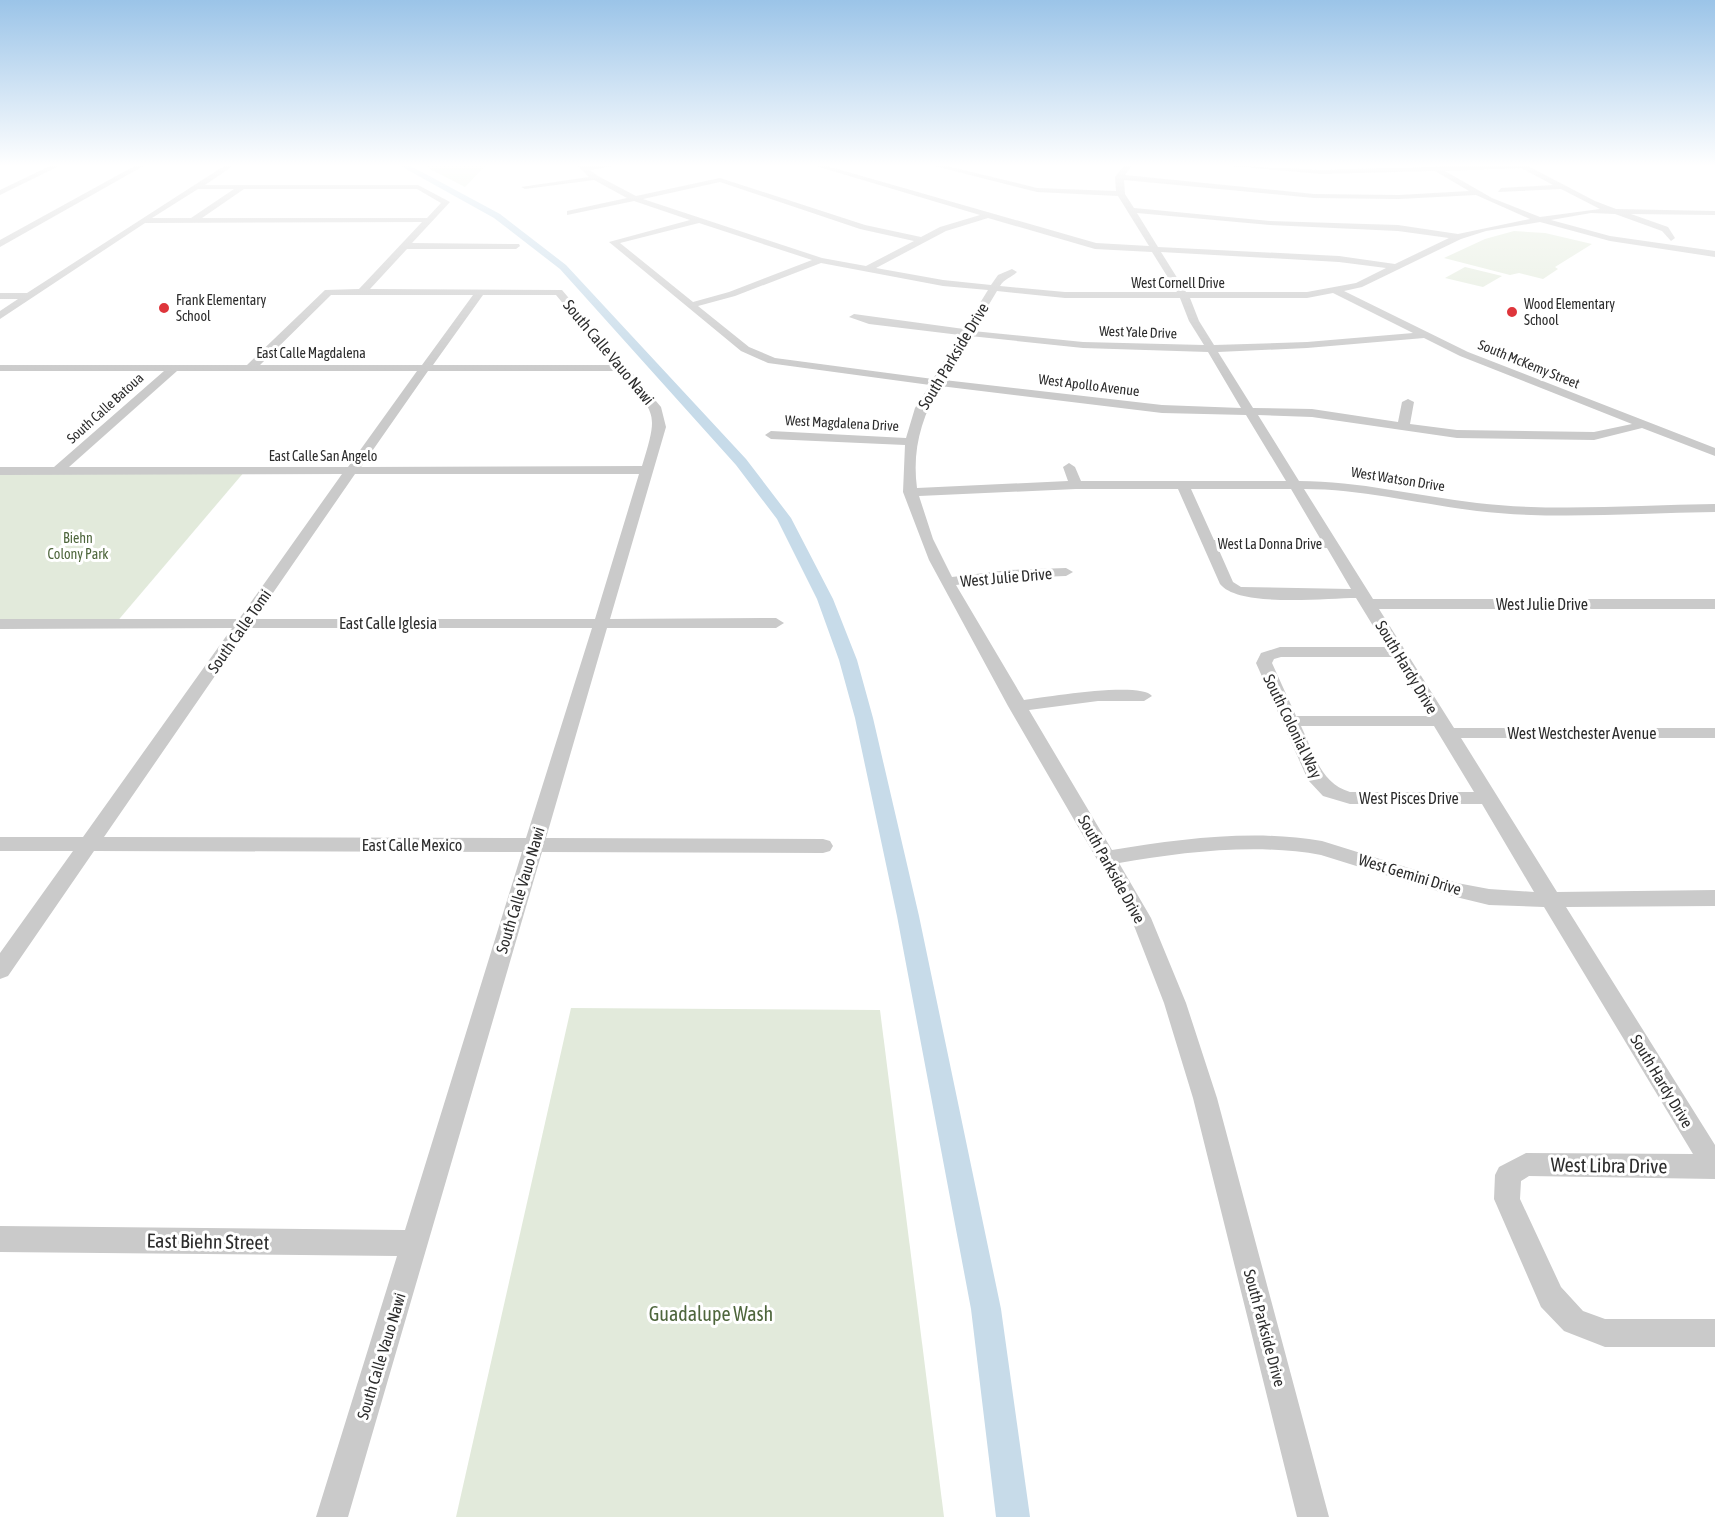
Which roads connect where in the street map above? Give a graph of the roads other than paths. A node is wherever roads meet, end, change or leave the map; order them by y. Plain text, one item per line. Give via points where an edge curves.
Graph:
1 (16, 235) edge
2 (121, 235) edge
3 (415, 235) edge
4 (641, 235) edge
5 (744, 235) edge
6 (898, 235) edge
7 (932, 235) edge
8 (1057, 235) edge
9 (1145, 235) edge
10 (1443, 235) edge
11 (1468, 235) edge
12 (1602, 235) edge
13 (1669, 235) edge
14 (1458, 237) junction
15 (1671, 238) dead end
16 (921, 240) junction
17 (0, 244) edge
18 (404, 246) junction
19 (516, 246) dead end
20 (1154, 250) junction
21 (1715, 254) edge
22 (820, 260) junction
23 (1396, 267) junction
24 (865, 270) junction
25 (1012, 272) dead end
26 (993, 290) junction
27 (1337, 291) junction
28 (362, 292) junction
29 (480, 292) junction
30 (0, 296) edge
31 (30, 296) junction
32 (1184, 296) junction
33 (691, 305) junction
34 (0, 316) edge
35 (854, 317) dead end
36 (966, 332) junction
37 (1423, 335) junction
38 (1211, 348) junction
39 (0, 368) edge
40 (174, 368) junction
41 (249, 368) junction
42 (426, 368) junction
43 (621, 368) junction
44 (935, 382) junction
45 (1408, 402) dead end
46 (1250, 411) junction
47 (1642, 424) junction
48 (1403, 427) junction
49 (771, 435) dead end
50 (911, 442) junction
51 (1713, 450) edge
52 (1069, 467) dead end
53 (645, 470) junction
54 (0, 471) edge
55 (57, 471) junction
56 (351, 471) junction
57 (1182, 484) junction
58 (1076, 485) junction
59 (1295, 485) junction
60 (910, 492) junction
61 (1715, 508) edge
62 (1210, 544) junction
63 (1331, 544) junction
64 (1066, 572) dead end
65 (947, 582) junction
66 (1366, 599) junction
67 (1715, 604) edge
68 (601, 623) junction
69 (776, 623) dead end
70 (0, 624) edge
71 (245, 624) junction
72 (1399, 652) junction
73 (1144, 696) dead end
74 (1017, 706) junction
75 (1290, 721) junction
76 (1445, 727) junction
77 (1715, 734) edge
78 (1330, 792) joint
79 (1488, 798) junction
80 (0, 844) edge
81 (534, 845) junction
82 (89, 846) junction
83 (823, 846) dead end
84 (1107, 858) junction
85 (1715, 898) edge
86 (1551, 900) junction
87 (0, 970) edge
88 (1706, 1137) edge
89 (1715, 1167) edge
90 (0, 1239) edge
91 (416, 1243) junction
92 (1715, 1333) edge
93 (332, 1517) edge
94 (1312, 1517) edge

1 - 17 street
2 - 31 street
3 - 18 street
4 - 33 street, West Apollo Avenue via 613,242
5 - 22 street, West Cornell Drive
6 - 16 street
7 - 16 street
8 - 20 street via 1095,246
9 - 20 street, South Hardy Drive
10 - 14 street
11 - 14 street, West Cornell Drive
12 - 21 street, West Cornell Drive
13 - 15 street
14 - 23 street, West Cornell Drive
16 - 24 street
18 - 19 street
18 - 28 street
20 - 23 street via 1339,259
20 - 32 street, South Hardy Drive
22 - 24 street, West Cornell Drive
22 - 33 street via 732,294
23 - 27 street, West Cornell Drive
24 - 26 street, West Cornell Drive
25 - 26 street, South Parkside Drive via 1001,277
26 - 32 street, West Cornell Drive
26 - 36 street, South Parkside Drive
27 - 32 street, West Cornell Drive via 1277,297
27 - 37 street, South McKemy Street
28 - 29 street
28 - 41 street via 328,292
29 - 42 street, South Calle Tomi
29 - 43 street, South Calle Vauo Nawi via 559,292
30 - 31 street
31 - 34 street
32 - 38 street, South Hardy Drive
33 - 44 street, West Apollo Avenue via 745,349 772,361
35 - 36 street, West Yale Drive
36 - 38 street, West Yale Drive via 1112,347
36 - 44 street, South Parkside Drive
37 - 38 street, West Yale Drive via 1338,345
37 - 47 street, South McKemy Street
38 - 46 street, South Hardy Drive
39 - 40 street, East Calle Magdalena
40 - 41 street, East Calle Magdalena
40 - 55 street, South Calle Batoua
41 - 42 street, East Calle Magdalena
42 - 43 street, East Calle Magdalena
42 - 56 street, South Calle Tomi
43 - 53 street, South Calle Vauo Nawi via 657,409 660,427
44 - 46 street, West Apollo Avenue via 1162,409
44 - 50 street, South Parkside Drive via 918,416
45 - 48 street
46 - 48 street, West Apollo Avenue via 1311,412
46 - 59 street, South Hardy Drive
47 - 48 street, West Apollo Avenue via 1594,436 1499,436
47 - 51 street, South McKemy Street
49 - 50 street, West Magdalena Drive
50 - 60 street, South Parkside Drive via 907,467
52 - 58 street
53 - 56 street, East Calle San Angelo
53 - 68 street, South Calle Vauo Nawi
54 - 55 street, East Calle San Angelo
55 - 56 street, East Calle San Angelo
56 - 71 street, South Calle Tomi
57 - 58 street, West Watson Drive
57 - 59 street, West Watson Drive
57 - 62 street
58 - 60 street, West Watson Drive
59 - 61 street, West Watson Drive via 1363,488 1524,511
59 - 63 street, South Hardy Drive
60 - 65 street, South Parkside Drive via 921,532
62 - 63 street, West La Donna Drive
62 - 66 street, West Julie Drive via 1227,584 1236,591
63 - 66 street, South Hardy Drive
64 - 65 street, West Julie Drive
65 - 74 street, South Parkside Drive
66 - 67 street, West Julie Drive
66 - 72 street, South Hardy Drive
68 - 69 street, East Calle Iglesia
68 - 71 street, East Calle Iglesia
68 - 81 street, South Calle Vauo Nawi
70 - 71 street, East Calle Iglesia
71 - 82 street, South Calle Tomi
72 - 75 street, South Colonial Way via 1280,652 1267,656 1263,663
72 - 76 street, South Hardy Drive
73 - 74 street via 1098,696
74 - 84 street, South Parkside Drive
75 - 76 street, West Westchester Avenue
75 - 78 street, South Colonial Way via 1317,780
76 - 77 street, West Westchester Avenue
76 - 79 street, South Hardy Drive
78 - 79 street, West Pisces Drive via 1350,798
79 - 86 street, South Hardy Drive
80 - 82 street, East Calle Mexico
81 - 82 street, East Calle Mexico
81 - 83 street, East Calle Mexico
81 - 91 street, South Calle Vauo Nawi
82 - 87 street, South Calle Tomi
84 - 86 street, West Gemini Drive via 1183,845 1299,844 1456,890 1490,897
84 - 94 street, South Parkside Drive via 1141,918 1175,1003 1198,1077
85 - 86 street, West Gemini Drive
86 - 88 street, South Hardy Drive
88 - 89 street, South Hardy Drive
89 - 92 street, West Libra Drive via 1526,1164 1508,1175 1507,1199 1551,1296 1574,1321 1605,1333
90 - 91 street, East Biehn Street
91 - 93 street, South Calle Vauo Nawi

